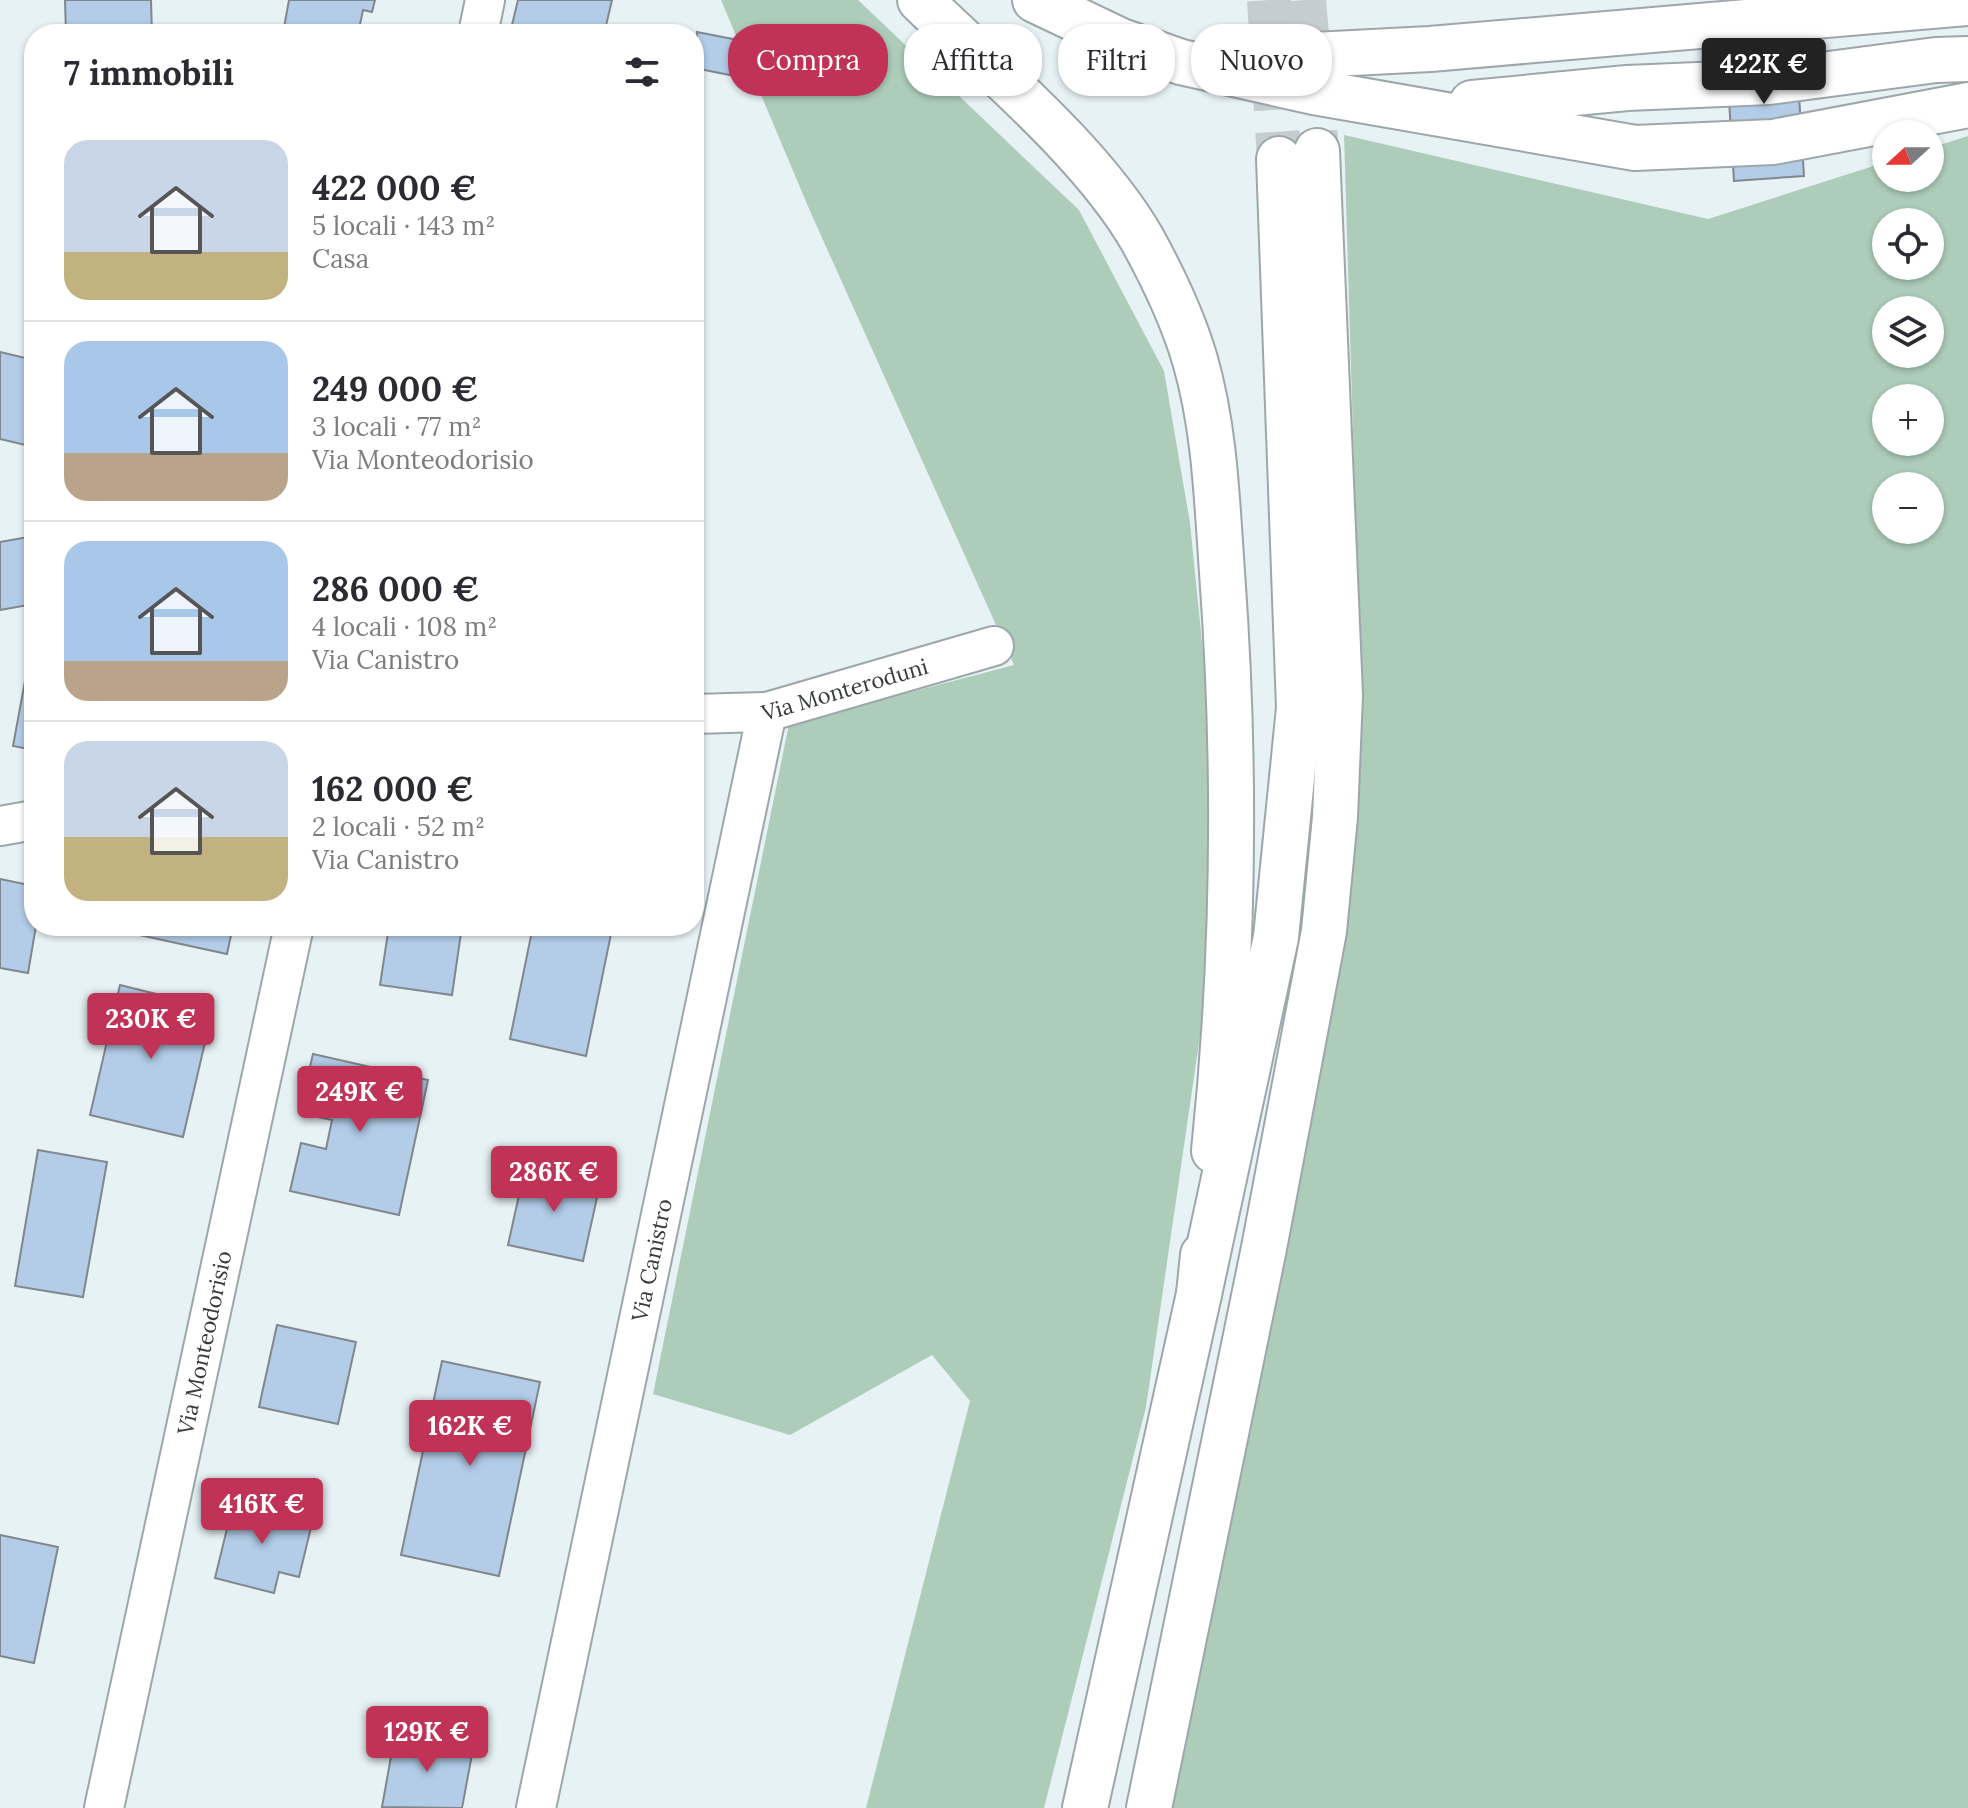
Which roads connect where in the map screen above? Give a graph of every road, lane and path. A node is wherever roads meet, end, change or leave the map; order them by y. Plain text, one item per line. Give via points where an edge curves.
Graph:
1 (485, 0) edge
2 (920, 0) edge
3 (1035, 0) edge
4 (1968, 3) edge
5 (480, 24) edge
6 (1968, 59) edge
7 (1181, 62) junction
8 (1968, 105) edge
9 (1418, 109) junction
10 (994, 646) dead end
11 (767, 712) junction
12 (704, 714) edge
13 (24, 822) edge
14 (0, 826) edge
15 (292, 936) edge
16 (1199, 1294) junction
17 (104, 1808) edge
18 (536, 1808) edge
19 (1085, 1808) edge
20 (1149, 1808) edge

1 - 5 street
2 - 16 highway via 1076,153 1140,236 1195,359 1215,475 1230,768 1221,1076
3 - 7 highway via 1121,41
4 - 7 highway via 1430,49
6 - 9 highway via 1769,82 1627,88
7 - 9 highway
8 - 9 highway via 1773,142 1635,148
10 - 11 street, Via Monteroduni
11 - 12 street, Via Monteroduni
11 - 18 street, Via Canistro
13 - 14 street
15 - 17 street, Via Monteodorisio
16 - 19 highway
16 - 20 highway via 1276,937 1299,708 1298,155 1340,695 1332,846 1324,931 1264,1248

